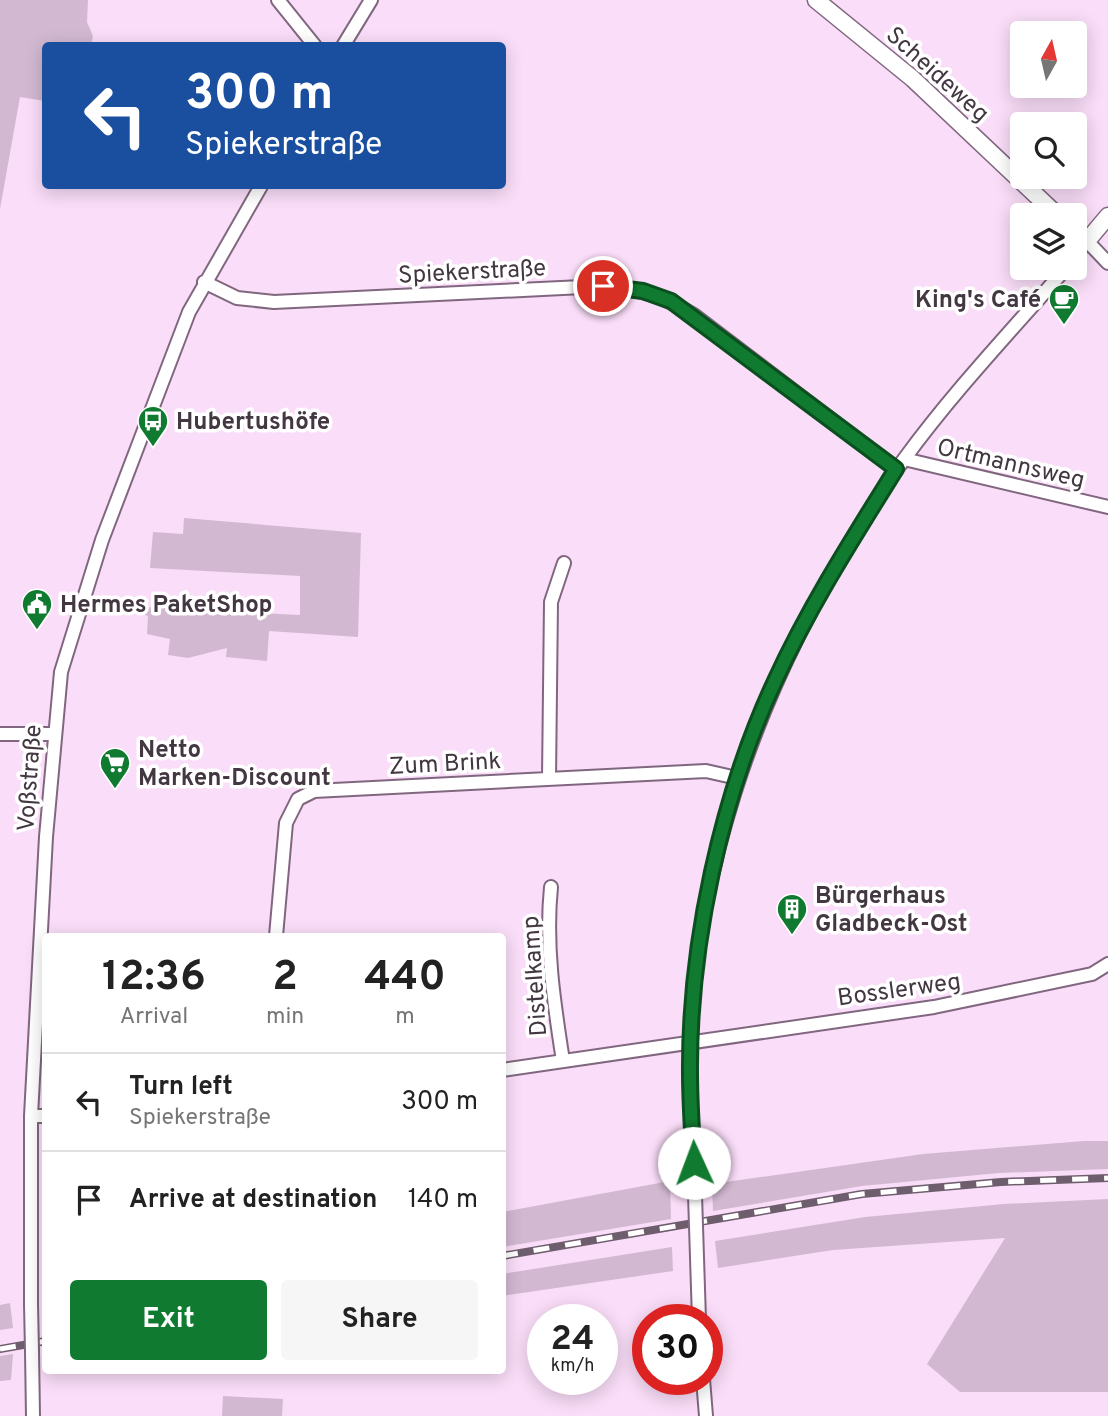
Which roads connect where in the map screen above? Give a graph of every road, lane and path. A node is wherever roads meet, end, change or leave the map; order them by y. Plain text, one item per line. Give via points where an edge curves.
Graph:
1 (278, 0) edge
2 (371, 0) edge
3 (816, 0) edge
4 (312, 42) edge
5 (345, 42) edge
6 (259, 189) edge
7 (1044, 203) edge
8 (1108, 216) edge
9 (1087, 232) edge
10 (1087, 242) edge
11 (1108, 263) edge
12 (1056, 280) edge
13 (204, 282) junction
14 (900, 464) junction
15 (1108, 507) edge
16 (564, 563) dead end
17 (0, 734) edge
18 (53, 734) junction
19 (549, 778) junction
20 (737, 778) junction
21 (551, 887) dead end
22 (276, 933) edge
23 (1107, 968) edge
24 (691, 1041) junction
25 (563, 1062) junction
26 (506, 1069) edge
27 (31, 1116) junction
28 (42, 1116) edge
29 (698, 1304) edge
30 (704, 1395) edge
31 (33, 1416) edge
32 (706, 1416) edge

1 - 4 street
2 - 5 street
3 - 7 street, Scheideweg via 913,79
6 - 13 street, Voßstraße
8 - 9 street
10 - 11 street
12 - 14 street
13 - 14 street, Spiekerstraße via 237,298 274,302 603,286 643,291 694,316
13 - 18 street, Voßstraße via 79,605 61,672
14 - 15 street, Ortmannsweg
14 - 20 street via 806,619
16 - 19 street via 551,602
17 - 18 street
18 - 27 street, Voßstraße
19 - 20 street, Zum Brink via 706,771
19 - 22 street, Zum Brink via 305,794 293,805 283,835
20 - 24 street via 704,918
21 - 25 street, Distelkamp via 547,926
23 - 24 street, Bosslerweg via 934,1007
24 - 25 street, Bosslerweg
24 - 29 street, bridge
25 - 26 street, Bosslerweg
27 - 28 street
27 - 31 street, Voßstraße, bridge
30 - 32 street

